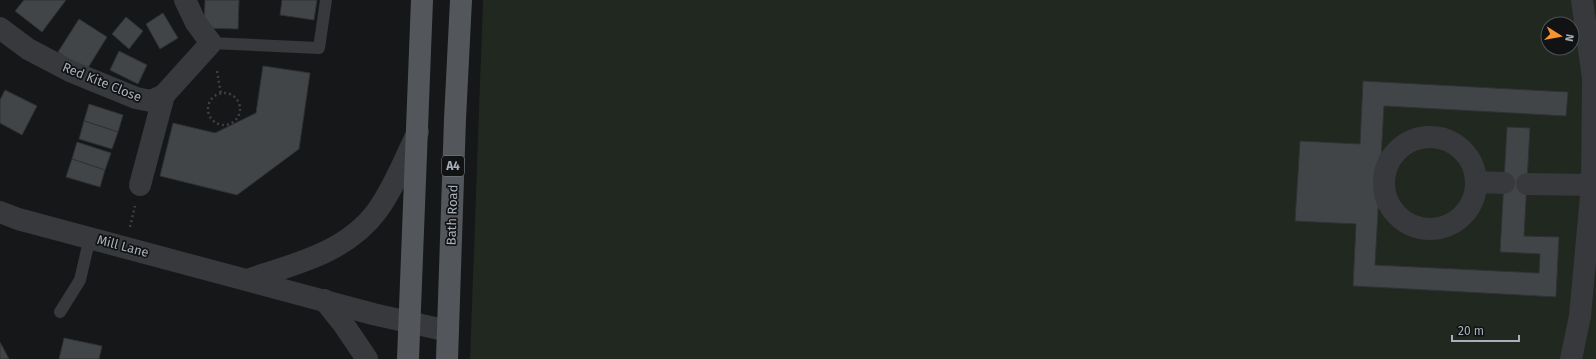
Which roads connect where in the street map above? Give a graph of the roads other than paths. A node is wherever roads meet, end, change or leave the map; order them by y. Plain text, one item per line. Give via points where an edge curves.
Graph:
1 (185, 0) edge
2 (326, 0) edge
3 (422, 0) edge
4 (461, 0) edge
5 (1582, 0) edge
6 (0, 28) edge
7 (211, 43) junction
8 (164, 95) junction
9 (418, 132) junction
10 (1476, 182) junction
11 (1504, 183) dead end
12 (1527, 184) dead end
13 (140, 185) road end
14 (1592, 185) junction
15 (0, 212) edge
16 (90, 237) junction
17 (247, 280) junction
18 (324, 300) junction
19 (60, 312) dead end
20 (410, 323) junction
21 (448, 331) junction
22 (367, 359) edge
23 (408, 359) edge
24 (447, 359) edge
25 (1571, 359) edge

1 - 7 street via 196,23
2 - 7 lane via 319,48
3 - 9 main road
4 - 21 main road, Bath Road / A4
5 - 14 street via 1592,78
6 - 8 street, Red Kite Close via 35,53 70,71 136,98 151,101
7 - 8 street
8 - 13 street
9 - 17 street via 390,190 364,226 333,249
9 - 20 main road
10 - 10 street via 1474,197 1457,221 1444,228 1429,230 1414,227 1401,220 1385,195 1384,180 1387,165 1396,152 1408,142 1423,137 1439,137 1454,143 1465,153 1473,166
10 - 11 street
12 - 14 street
14 - 25 street via 1580,316
15 - 16 street, Mill Lane
16 - 17 street, Mill Lane
16 - 19 lane via 80,280
17 - 18 street, Mill Lane
18 - 20 street, Mill Lane
18 - 22 street
20 - 21 street, Mill Lane
20 - 23 main road
21 - 24 main road, Bath Road / A4

